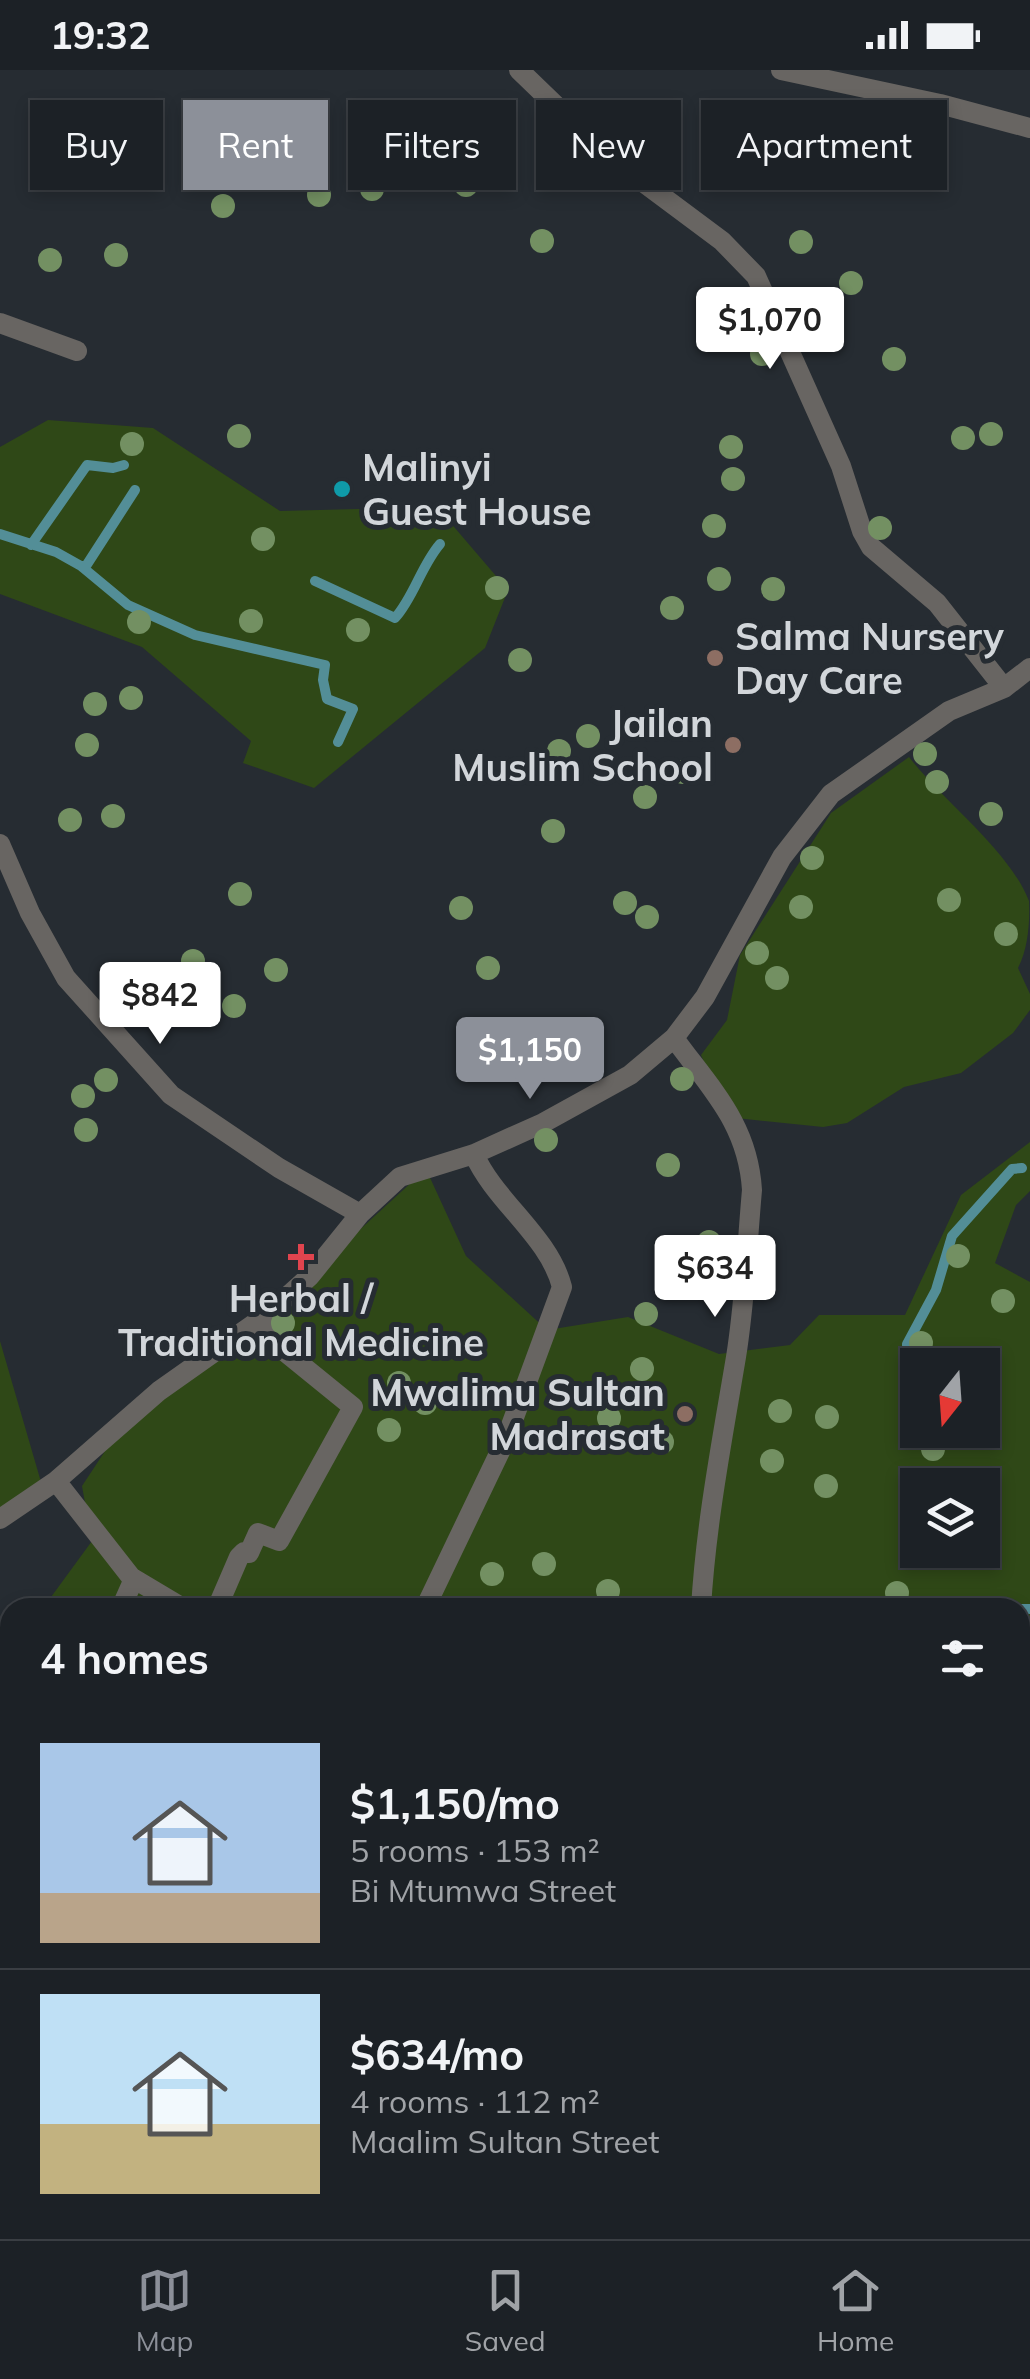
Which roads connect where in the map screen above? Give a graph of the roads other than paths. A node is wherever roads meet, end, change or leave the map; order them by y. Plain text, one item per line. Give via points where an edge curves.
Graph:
1 (518, 70) edge
2 (781, 70) edge
3 (1030, 128) edge
4 (0, 323) edge
5 (77, 352) dead end
6 (1030, 668) edge
7 (1004, 688) junction
8 (0, 844) edge
9 (674, 1038) junction
10 (474, 1154) junction
11 (360, 1214) junction
12 (268, 1314) junction
13 (56, 1481) junction
14 (0, 1519) edge
15 (131, 1578) junction
16 (125, 1598) edge
17 (166, 1598) edge
18 (221, 1598) edge
19 (430, 1598) edge
20 (702, 1598) edge

1 - 7 street via 608,156 722,241 756,276 871,546 937,603
2 - 3 street
4 - 5 street
6 - 7 street
7 - 9 street via 949,712 831,794 782,857 705,997
8 - 11 street via 66,978 171,1095
9 - 10 street via 630,1076
9 - 20 street via 741,1133 752,1190
10 - 11 street via 400,1178
10 - 19 street via 562,1287 506,1439
11 - 12 street via 310,1276
12 - 13 street via 159,1391
12 - 18 street via 273,1342 353,1406 278,1541 258,1534
13 - 14 street
13 - 15 street
15 - 16 street
15 - 17 street

